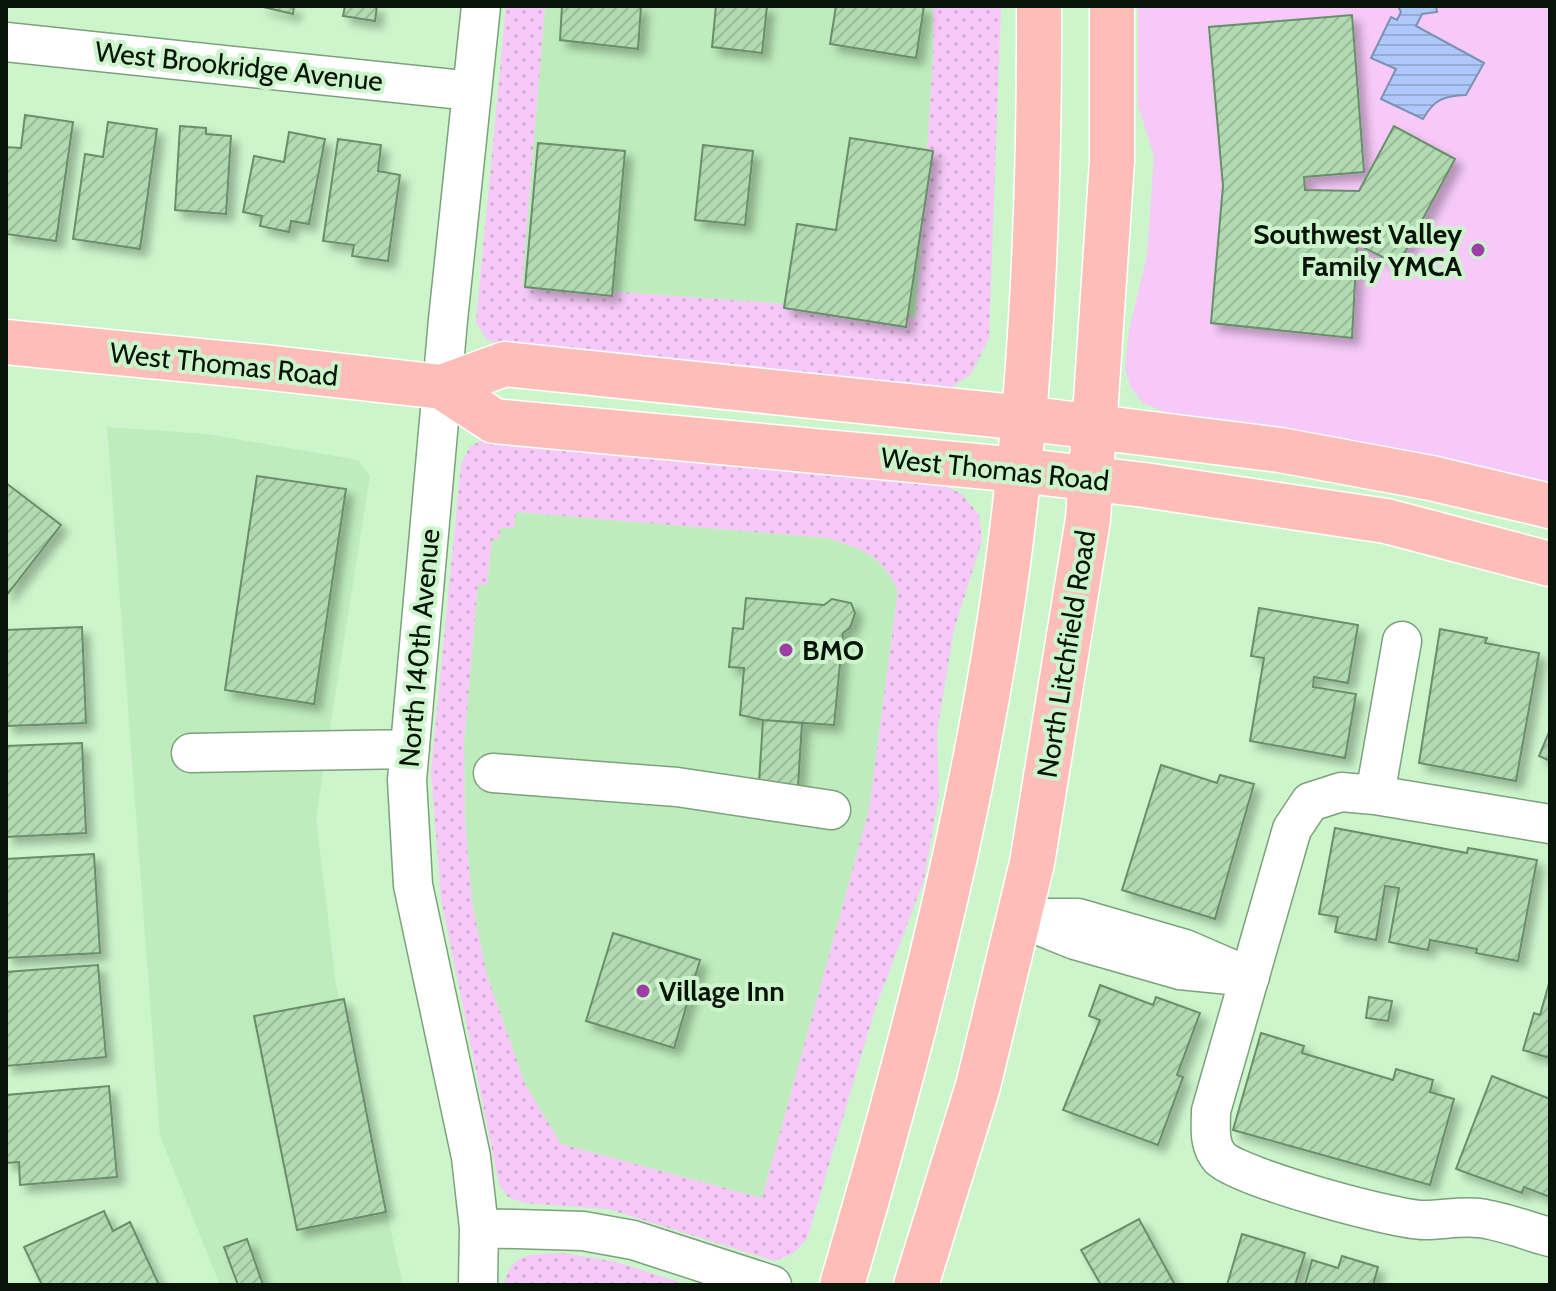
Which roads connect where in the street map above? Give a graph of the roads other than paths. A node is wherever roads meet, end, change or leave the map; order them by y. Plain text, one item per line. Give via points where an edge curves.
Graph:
1 (481, 6) edge
2 (1039, 6) edge
3 (1112, 6) edge
4 (6, 42) edge
5 (472, 91) junction
6 (6, 342) edge
7 (442, 387) junction
8 (1023, 418) junction
9 (1094, 428) junction
10 (1019, 470) junction
11 (1092, 479) junction
12 (1550, 506) edge
13 (1550, 564) edge
14 (1402, 641) dead end
15 (410, 749) junction
16 (191, 753) dead end
17 (493, 773) dead end
18 (1375, 795) junction
19 (831, 810) dead end
20 (1550, 824) edge
21 (1020, 918) junction
22 (1250, 977) junction
23 (479, 1228) junction
24 (1550, 1237) edge
25 (478, 1285) edge
26 (772, 1285) edge
27 (842, 1285) edge
28 (916, 1285) edge

1 - 5 street, North 140th Avenue
2 - 8 main road via 1038,145
3 - 9 main road, North Litchfield Road via 1112,161
4 - 5 street, West Brookridge Avenue
5 - 7 street, North 140th Avenue
6 - 7 main road, West Thomas Road
7 - 8 main road, West Thomas Road via 505,364
7 - 10 main road, West Thomas Road via 494,421
7 - 15 street, North 140th Avenue
8 - 9 main road, West Thomas Road
8 - 10 main road
9 - 11 main road, North Litchfield Road
9 - 12 main road, West Thomas Road via 1280,450
10 - 11 main road, West Thomas Road
10 - 27 main road via 999,625 962,821 917,1022
11 - 13 main road, West Thomas Road via 1386,521
11 - 21 main road, North Litchfield Road via 1041,819
14 - 18 street
15 - 16 street
15 - 23 street, North 140th Avenue via 413,885 471,1157
17 - 19 street via 677,787
18 - 20 street
18 - 22 street via 1341,792 1310,802 1292,829
21 - 22 street via 1075,940 1159,952 1180,970
21 - 28 main road, North Litchfield Road via 978,1086
22 - 24 street via 1211,1111 1210,1139 1219,1157 1244,1173 1387,1215 1482,1219
23 - 25 street, North 140th Avenue
23 - 26 street via 583,1231 633,1240

